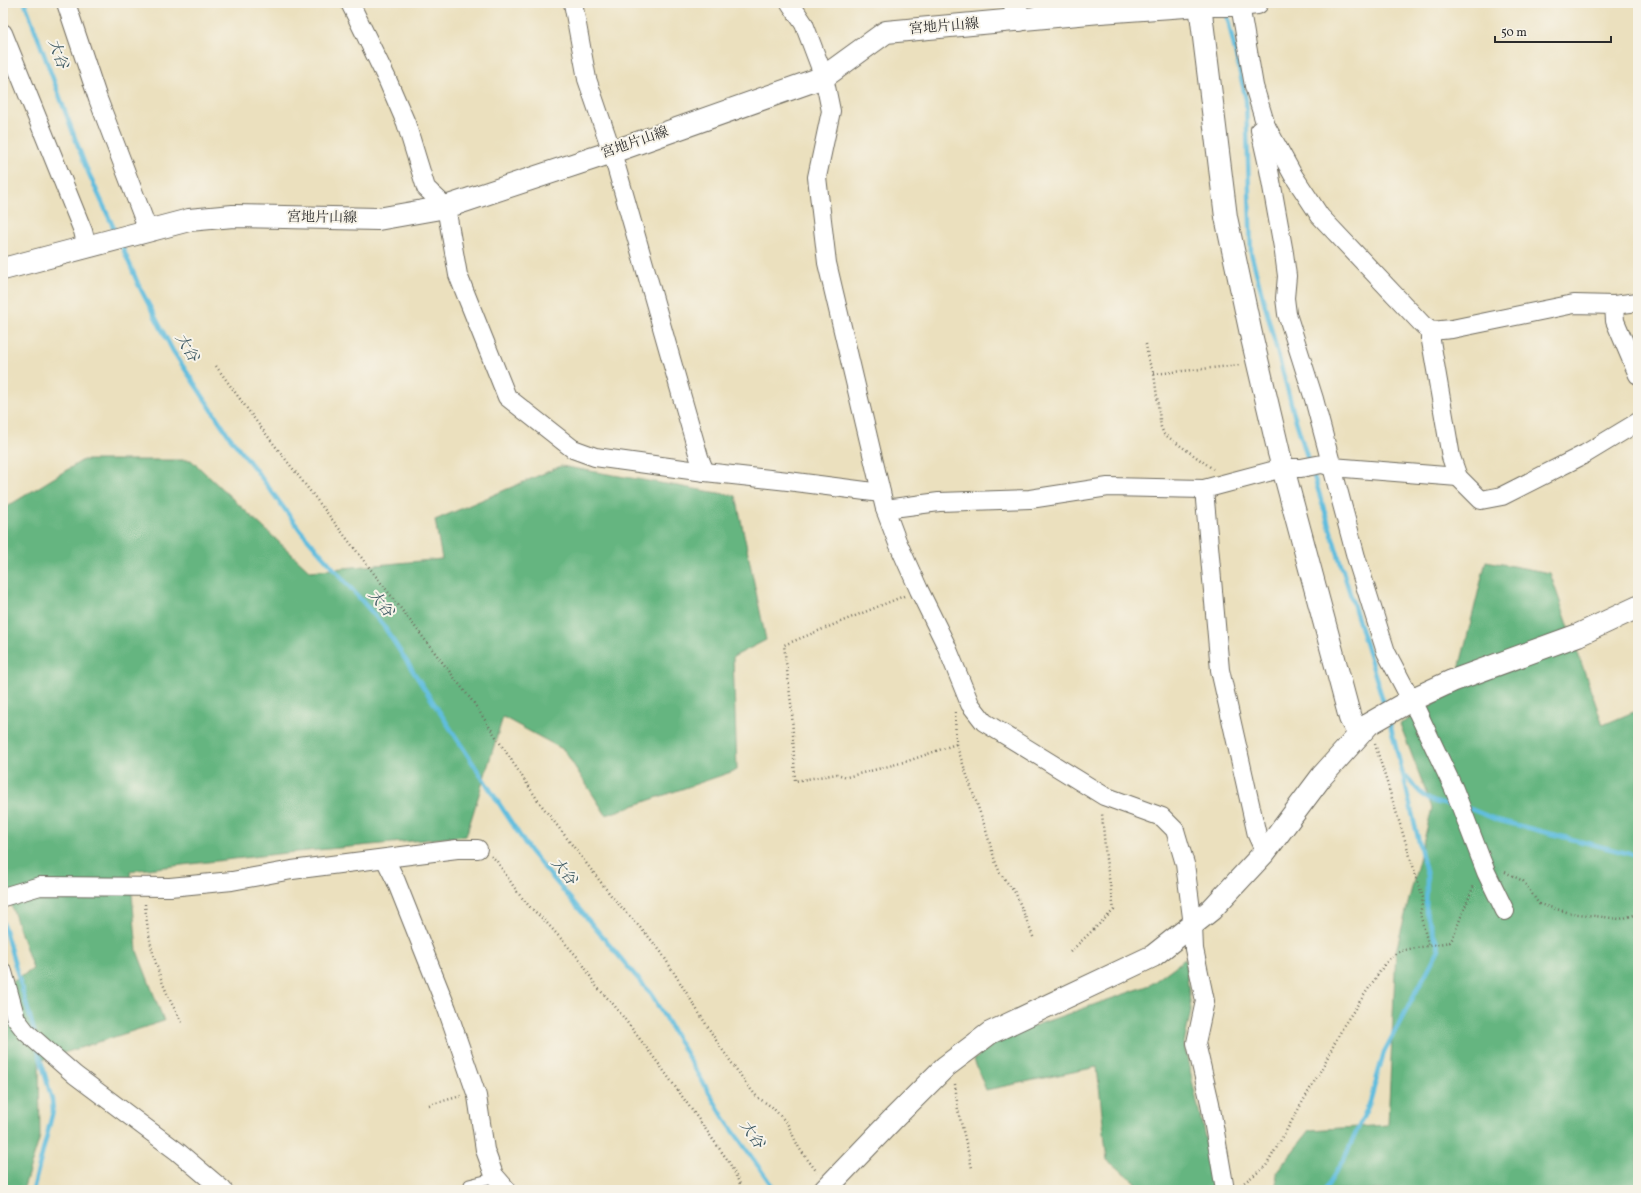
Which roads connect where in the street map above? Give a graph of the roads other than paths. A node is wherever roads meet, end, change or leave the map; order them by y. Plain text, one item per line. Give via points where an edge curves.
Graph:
1 (66, 3) edge
2 (350, 3) edge
3 (573, 3) edge
4 (790, 3) edge
5 (1248, 4) edge
6 (1205, 5) junction
7 (1017, 12) edge
8 (3, 33) edge
9 (824, 77) junction
10 (1266, 126) junction
11 (612, 152) junction
12 (446, 208) junction
13 (145, 231) junction
14 (94, 244) junction
15 (3, 269) edge
16 (1638, 302) edge
17 (1614, 305) junction
18 (1431, 331) junction
19 (1638, 375) edge
20 (1638, 422) edge
21 (1332, 466) junction
22 (1283, 468) junction
23 (705, 472) junction
24 (1458, 477) junction
25 (1204, 489) junction
26 (883, 501) junction
27 (1638, 607) edge
28 (1411, 700) junction
29 (1364, 729) junction
30 (478, 849) road end
31 (1265, 852) junction
32 (385, 859) junction
33 (3, 897) edge
34 (1505, 911) dead end
35 (1193, 925) junction
36 (3, 972) edge
37 (494, 1175) junction
38 (469, 1184) dead end
39 (827, 1188) edge
40 (1232, 1188) edge
41 (223, 1190) edge
42 (508, 1190) edge

1 - 13 street
2 - 12 street via 406,122 426,188
3 - 11 street via 587,79
4 - 9 street via 804,24
5 - 6 street, 宮地片山線
5 - 10 street via 1254,86
6 - 7 street, 宮地片山線 via 1100,12
6 - 22 street via 1226,217
7 - 9 street, 宮地片山線 via 886,32
8 - 14 street via 83,231
9 - 11 street, 宮地片山線
9 - 26 street via 831,111 817,177 827,263
10 - 18 street via 1293,175 1320,216
10 - 21 street via 1260,130 1270,170 1284,254 1288,314
11 - 12 street, 宮地片山線
11 - 23 street
12 - 13 street, 宮地片山線 via 378,219 233,216 189,220
12 - 23 street via 458,275 507,397 573,449 595,456
13 - 14 street, 宮地片山線
14 - 15 street, 宮地片山線
16 - 17 street
17 - 18 street via 1574,304
17 - 19 street via 1615,321
18 - 24 street via 1451,457
20 - 24 street via 1585,454 1502,496 1481,500
21 - 22 street via 1322,464
21 - 24 street
21 - 28 street via 1356,557 1386,652
22 - 25 street
22 - 29 street via 1350,718
23 - 26 street via 788,481
25 - 26 street via 1108,488 1030,499
25 - 31 street via 1220,670 1257,834
26 - 35 street via 970,704 984,722 1104,796 1162,817 1175,830 1185,864
27 - 28 street via 1578,635 1452,680
28 - 29 street
28 - 34 street via 1454,789 1482,862
29 - 31 street via 1322,776
30 - 32 street via 457,849
31 - 35 street via 1211,910
32 - 33 street via 292,870 232,881 170,887 40,886
32 - 37 street via 448,1009 475,1092 485,1150
35 - 39 street via 1153,956 990,1033 945,1067 894,1116
35 - 40 street via 1194,949 1204,1002 1196,1043
36 - 41 street via 16,1019 26,1032 75,1075 178,1152
37 - 38 lane via 489,1179
37 - 42 street

